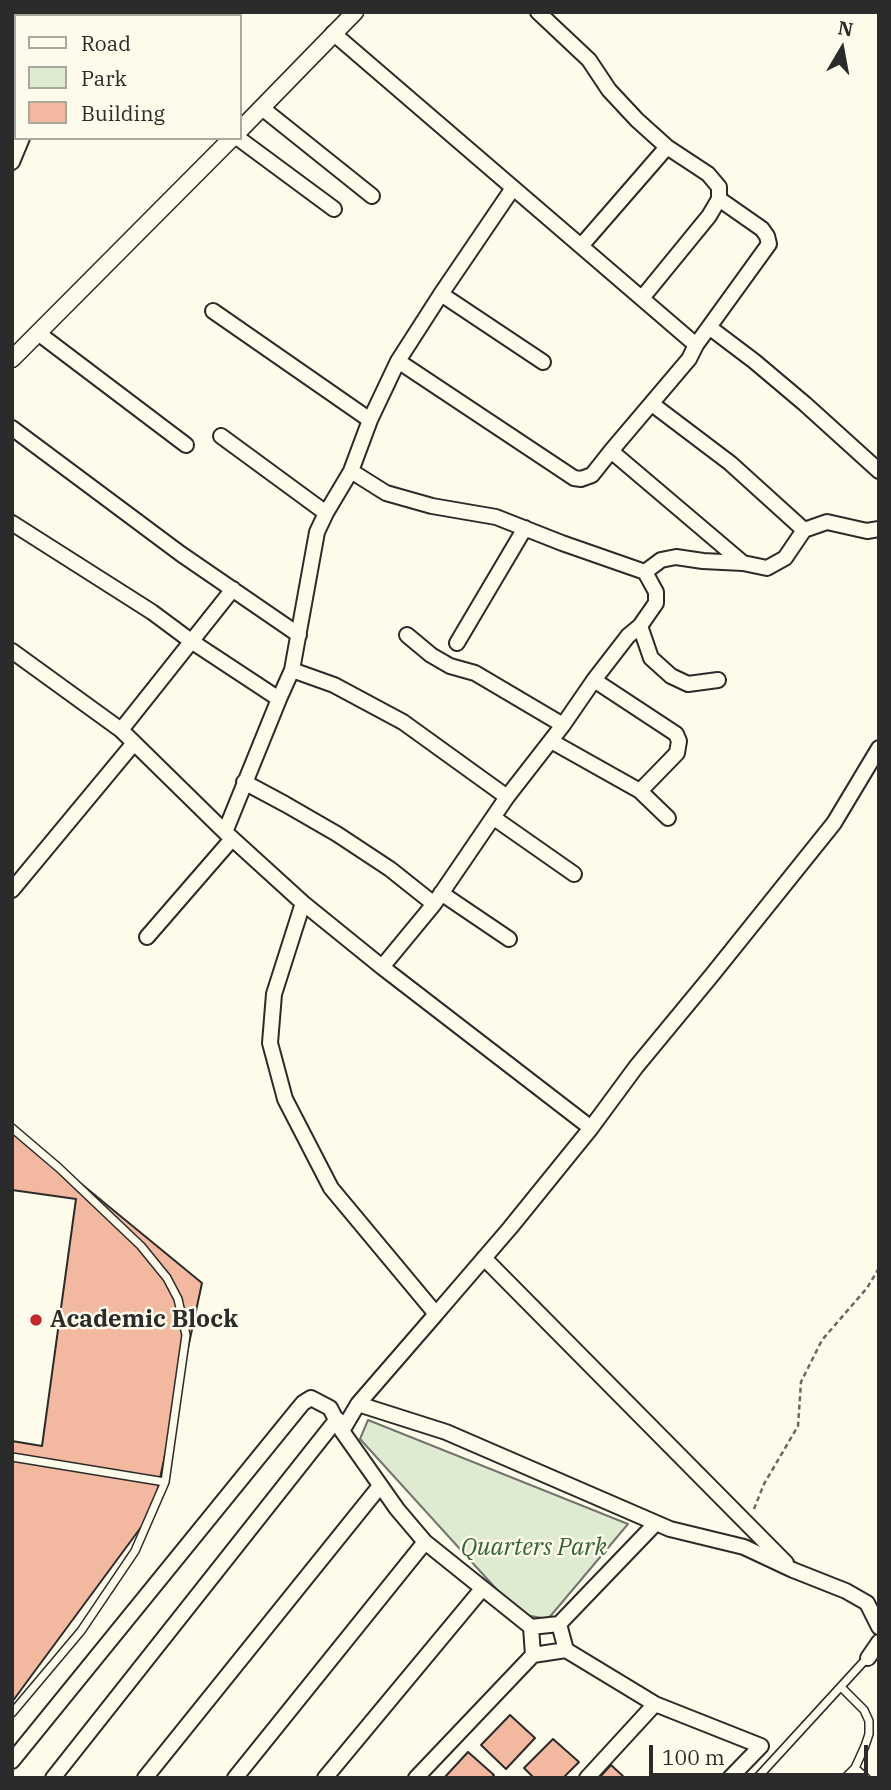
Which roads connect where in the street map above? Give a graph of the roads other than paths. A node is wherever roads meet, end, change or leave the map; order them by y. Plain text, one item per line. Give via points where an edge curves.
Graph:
1 (355, 12) edge
2 (538, 12) edge
3 (334, 33) junction
4 (262, 108) junction
5 (242, 128) edge
6 (21, 140) edge
7 (227, 140) edge
8 (667, 147) junction
9 (12, 162) edge
10 (513, 188) junction
11 (372, 196) dead end
12 (719, 199) junction
13 (334, 209) dead end
14 (581, 246) junction
15 (441, 294) junction
16 (642, 298) junction
17 (213, 310) dead end
18 (709, 327) junction
19 (38, 333) junction
20 (696, 345) junction
21 (12, 359) edge
22 (398, 361) junction
23 (543, 362) dead end
24 (652, 404) junction
25 (370, 420) junction
26 (12, 428) edge
27 (221, 436) dead end
28 (186, 445) dead end
29 (611, 451) junction
30 (351, 471) junction
31 (879, 471) edge
32 (326, 513) junction
33 (12, 523) edge
34 (525, 528) junction
35 (879, 529) edge
36 (804, 530) junction
37 (743, 563) junction
38 (645, 572) junction
39 (233, 589) junction
40 (640, 626) junction
41 (299, 635) junction
42 (407, 635) dead end
43 (191, 640) junction
44 (457, 643) dead end
45 (12, 651) edge
46 (292, 670) junction
47 (594, 680) junction
48 (718, 680) dead end
49 (279, 699) junction
50 (563, 725) junction
51 (121, 730) junction
52 (551, 741) junction
53 (134, 743) junction
54 (879, 748) edge
55 (244, 782) junction
56 (640, 791) junction
57 (507, 797) junction
58 (494, 818) junction
59 (668, 818) dead end
60 (228, 835) junction
61 (574, 874) dead end
62 (12, 890) edge
63 (438, 899) junction
64 (303, 903) junction
65 (147, 937) dead end
66 (509, 939) dead end
67 (382, 967) junction
68 (12, 1128) edge
69 (591, 1128) junction
70 (484, 1258) junction
71 (436, 1314) junction
72 (358, 1404) junction
73 (340, 1425) junction
74 (12, 1457) edge
75 (165, 1482) junction
76 (380, 1486) junction
77 (656, 1523) junction
78 (425, 1542) junction
79 (793, 1570) junction
80 (482, 1589) junction
81 (559, 1624) junction
82 (531, 1627) junction
83 (878, 1627) edge
84 (879, 1640) edge
85 (566, 1650) junction
86 (533, 1655) junction
87 (868, 1658) joint
88 (841, 1687) junction
89 (654, 1704) junction
90 (12, 1713) edge
91 (12, 1761) edge
92 (855, 1768) junction
93 (52, 1778) edge
94 (145, 1778) edge
95 (235, 1778) edge
96 (325, 1778) edge
97 (416, 1778) edge
98 (587, 1778) edge
99 (730, 1778) edge
100 (757, 1778) edge
101 (845, 1778) edge
102 (866, 1778) edge

1 - 3 street
2 - 8 street via 589,60 609,90
3 - 4 street
3 - 10 street
4 - 5 street
4 - 11 street
6 - 9 street
7 - 13 street
7 - 19 street
8 - 12 street via 708,174 719,187
8 - 14 street
10 - 14 street
10 - 15 street
12 - 16 street
12 - 18 street via 762,229 769,244
14 - 16 street
15 - 22 street
15 - 23 street
16 - 20 street
17 - 25 street
18 - 20 street
18 - 31 street
19 - 21 street
19 - 28 street
20 - 24 street
22 - 25 street
22 - 29 street via 574,478 592,475
24 - 29 street
24 - 36 street via 730,463
25 - 30 street
26 - 39 street
27 - 32 street
29 - 37 street
30 - 32 street
30 - 34 street via 386,493 496,516
32 - 41 street via 317,532
33 - 43 street
34 - 38 street
34 - 44 street
35 - 36 street via 867,531 827,522
36 - 37 street via 785,558 767,568
37 - 38 street via 676,557 661,560
38 - 40 street via 656,592 656,603
39 - 41 street
39 - 43 street
40 - 47 street
40 - 48 street via 652,658 671,676 688,684
41 - 46 street
42 - 50 street via 450,666 475,673
43 - 49 street
43 - 51 street
45 - 51 street
46 - 49 street
46 - 57 street via 334,685 403,722
47 - 50 street
47 - 56 street via 676,734 679,741 677,753
49 - 55 street
50 - 52 street
51 - 53 street
52 - 56 street
52 - 57 street
53 - 60 street
53 - 62 street
54 - 69 street via 834,823
55 - 60 street
55 - 63 street via 338,834
56 - 59 street
57 - 58 street
58 - 61 street
58 - 63 street
60 - 64 street
60 - 65 street
63 - 66 street
63 - 67 street
64 - 67 street
64 - 71 street via 274,994 270,1043 285,1099 331,1188
67 - 69 street
68 - 75 lane via 141,1245 178,1298 186,1335
69 - 70 street
70 - 71 street
70 - 79 street
71 - 72 street
72 - 73 street
72 - 77 street via 446,1432
73 - 76 street
73 - 91 street via 330,1408 311,1398 303,1403
73 - 93 street
74 - 75 lane
75 - 90 lane via 135,1551 82,1631
76 - 78 street
76 - 94 street
77 - 79 street via 744,1547
77 - 81 street
78 - 80 street
78 - 95 street
79 - 83 street via 867,1603
80 - 82 street
80 - 96 street
81 - 82 street
81 - 85 street
82 - 86 street
83 - 84 street
84 - 87 street
85 - 86 street
85 - 89 street
86 - 97 street
87 - 88 lane
88 - 92 lane via 869,1721 869,1734
88 - 100 lane
89 - 98 street
89 - 99 street via 761,1745
92 - 101 lane
92 - 102 lane

